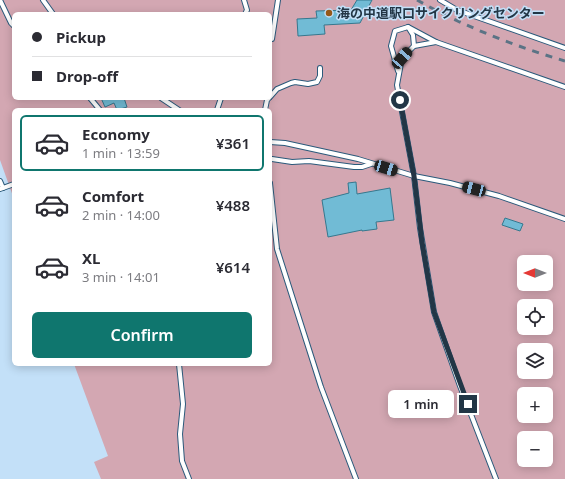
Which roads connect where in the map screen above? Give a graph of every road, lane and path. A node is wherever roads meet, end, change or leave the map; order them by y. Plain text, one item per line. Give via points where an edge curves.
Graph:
1 (0, 0) edge
2 (43, 0) edge
3 (244, 0) edge
4 (278, 0) edge
5 (440, 0) edge
6 (52, 12) edge
7 (246, 12) edge
8 (12, 24) edge
9 (408, 27) junction
10 (272, 38) dead end
11 (436, 42) junction
12 (414, 46) junction
13 (565, 48) edge
14 (320, 68) dead end
15 (398, 72) junction
16 (565, 87) edge
17 (272, 94) edge
18 (92, 100) edge
19 (164, 100) edge
20 (98, 108) edge
21 (176, 108) edge
22 (272, 142) edge
23 (272, 159) dead end
24 (372, 163) junction
25 (414, 176) junction
26 (0, 181) edge
27 (12, 185) edge
28 (1, 189) edge
29 (272, 202) edge
30 (565, 219) edge
31 (179, 366) edge
32 (188, 479) edge
33 (356, 479) edge
34 (496, 479) edge

1 - 8 lane
2 - 6 lane
3 - 7 lane
4 - 10 lane
5 - 13 lane via 457,10
9 - 11 lane
9 - 12 lane via 413,35
9 - 15 lane via 394,31 391,46
11 - 12 lane
11 - 16 lane
12 - 15 lane via 402,58
14 - 17 lane via 317,82 291,83
15 - 25 lane via 397,85
18 - 20 lane
19 - 21 lane
22 - 24 lane
23 - 24 lane via 310,161 354,168
24 - 25 lane
25 - 30 lane via 499,196
25 - 34 lane via 434,312
26 - 28 lane
27 - 28 lane
29 - 33 lane via 277,249 321,387
31 - 32 lane via 183,404 180,434 182,461

